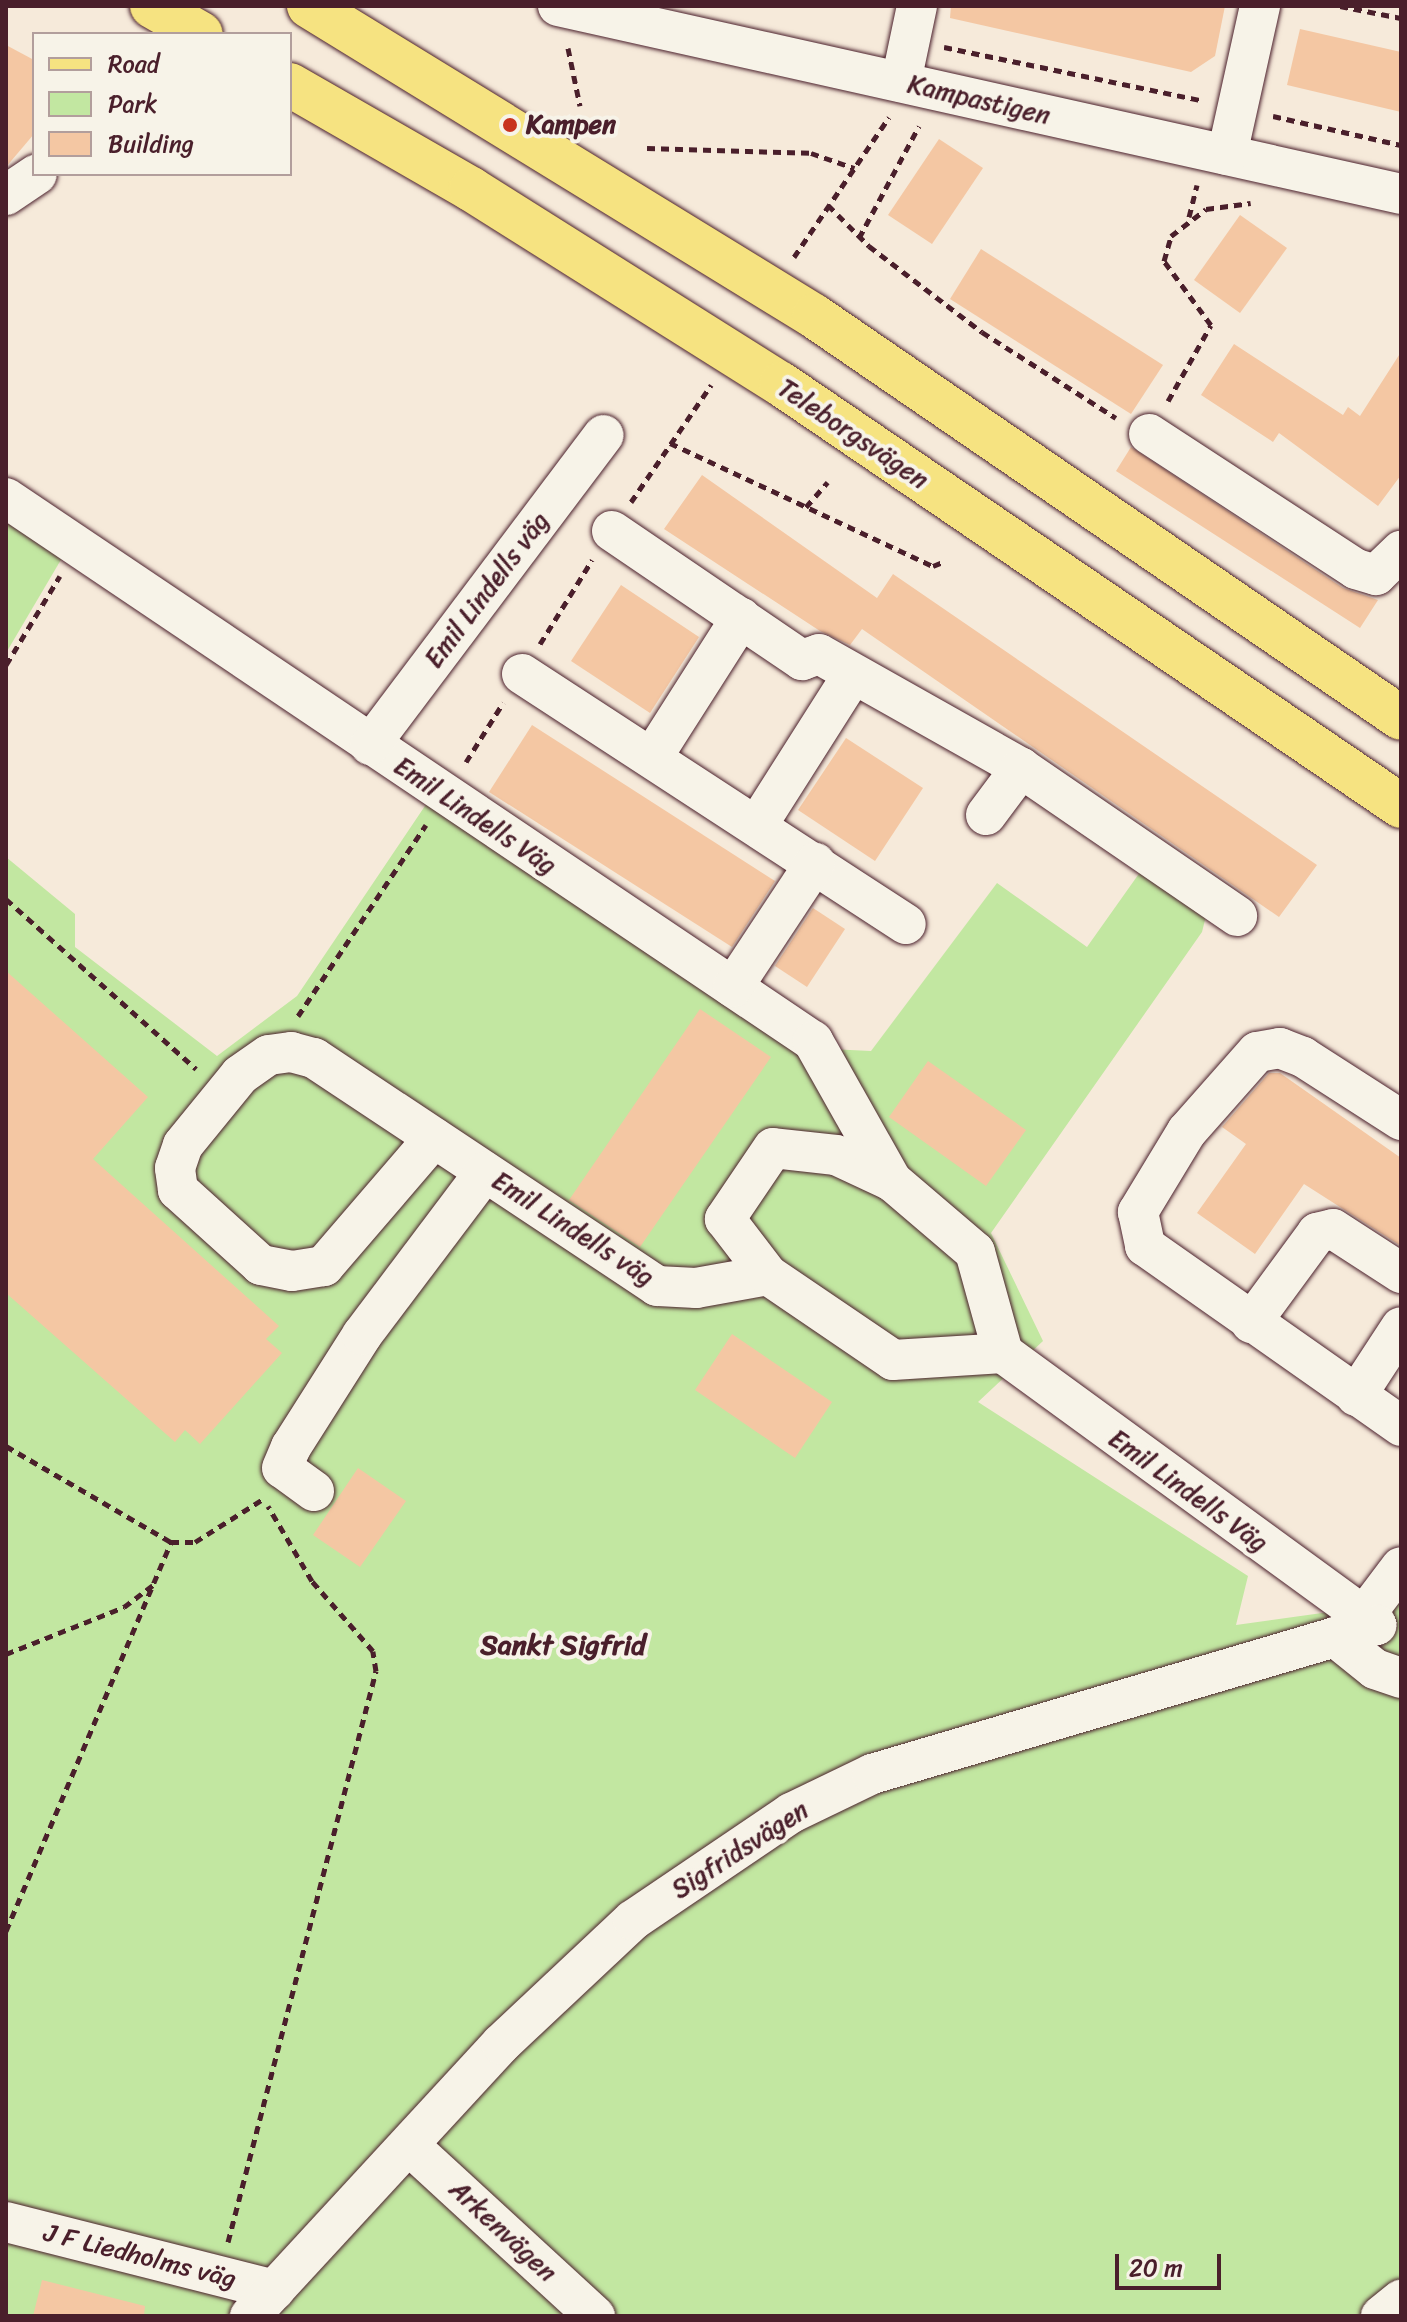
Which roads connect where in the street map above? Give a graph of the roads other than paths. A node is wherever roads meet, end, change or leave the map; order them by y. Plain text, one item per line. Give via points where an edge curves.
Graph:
1 (152, 6) edge
2 (309, 6) edge
3 (559, 6) edge
4 (917, 6) edge
5 (1260, 6) edge
6 (198, 32) edge
7 (292, 86) edge
8 (917, 86) junction
9 (1227, 155) junction
10 (34, 176) edge
11 (1401, 194) edge
12 (6, 195) edge
13 (1149, 434) road end
14 (604, 435) dead end
15 (6, 498) edge
16 (612, 531) road end
17 (1401, 551) edge
18 (741, 618) junction
19 (522, 674) road end
20 (852, 676) junction
21 (1401, 718) edge
22 (370, 745) junction
23 (653, 756) junction
24 (1021, 768) junction
25 (1401, 806) edge
26 (986, 815) dead end
27 (758, 824) junction
28 (815, 863) junction
29 (1237, 916) dead end
30 (906, 924) dead end
31 (733, 987) junction
32 (1401, 1120) edge
33 (434, 1138) junction
34 (485, 1172) junction
35 (892, 1181) junction
36 (1401, 1273) edge
37 (768, 1275) junction
38 (1251, 1323) junction
39 (1401, 1327) edge
40 (1003, 1353) junction
41 (1356, 1396) junction
42 (1401, 1426) edge
43 (314, 1491) dead end
44 (1401, 1567) edge
45 (1358, 1626) junction
46 (1401, 1678) edge
47 (411, 2147) junction
48 (6, 2222) edge
49 (1401, 2300) edge
50 (263, 2303) edge
51 (595, 2316) edge
52 (1381, 2316) edge

1 - 6 main road
2 - 21 main road via 814,316
3 - 8 street, Kampastigen
4 - 8 street
5 - 9 street
7 - 25 main road, Teleborgsvägen via 471,189 781,384
8 - 9 street, Kampastigen
9 - 11 street, Kampastigen
10 - 12 street
13 - 17 street via 1356,569 1376,575
14 - 22 street, Emil Lindells väg
15 - 22 street, Emil Lindells Väg
16 - 18 street
18 - 20 street via 802,660 819,654
18 - 23 street
19 - 23 street
20 - 24 street via 884,697 902,696
20 - 27 street
22 - 31 street, Emil Lindells Väg
23 - 27 street
24 - 26 street
24 - 29 street
27 - 28 street
28 - 30 street
28 - 31 street
31 - 35 street, Emil Lindells Väg via 813,1041
32 - 38 street via 1280,1048 1257,1052 1236,1070 1187,1131 1138,1212 1145,1246
33 - 33 street, Emil Lindells väg via 314,1058 291,1052 269,1055 224,1094 183,1145 175,1168 178,1190 261,1265 292,1271 324,1266
33 - 34 street, Emil Lindells väg
34 - 37 street, Emil Lindells väg via 657,1286 696,1288
34 - 43 street via 362,1335 291,1447 282,1468
35 - 37 street, Emil Lindells Väg via 836,1155 773,1148 725,1219
35 - 40 street, Emil Lindells Väg via 975,1252
36 - 38 street via 1333,1229 1317,1233
37 - 40 street, Emil Lindells Väg via 893,1360
38 - 41 street
39 - 41 street
40 - 45 street, Emil Lindells Väg
41 - 42 street
44 - 45 street
45 - 46 street, Emil Lindells Väg via 1375,1669
45 - 47 street, Sigfridsvägen via 872,1774 791,1813 633,1920 501,2044
47 - 50 street, Sigfridsvägen
47 - 51 street, Arkenvägen
48 - 50 street, J F Liedholms väg via 219,2276
49 - 52 street

